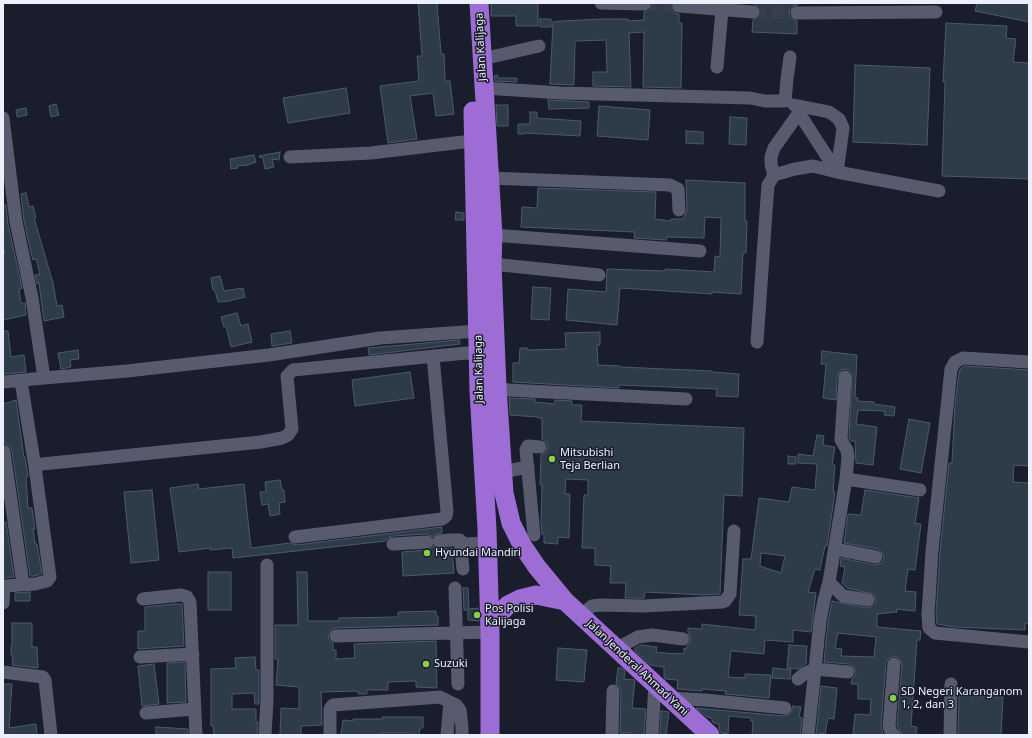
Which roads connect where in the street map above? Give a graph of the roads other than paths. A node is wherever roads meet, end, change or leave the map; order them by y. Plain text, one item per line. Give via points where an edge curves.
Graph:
1 (468, 3) edge
2 (480, 3) edge
3 (601, 3) edge
4 (644, 4) edge
5 (679, 6) dead end
6 (722, 10) junction
7 (753, 12) tunnel mouth
8 (936, 12) dead end
9 (797, 13) tunnel mouth
10 (539, 46) dead end
11 (790, 57) dead end
12 (482, 59) junction
13 (717, 67) dead end
14 (484, 88) junction
15 (785, 101) junction
16 (801, 110) junction
17 (3, 118) edge
18 (474, 142) junction
19 (290, 157) dead end
20 (837, 172) junction
21 (774, 175) junction
22 (489, 178) junction
23 (939, 191) dead end
24 (679, 210) dead end
25 (493, 235) junction
26 (700, 250) dead end
27 (492, 264) junction
28 (599, 276) dead end
29 (478, 331) junction
30 (757, 342) dead end
31 (478, 354) junction
32 (433, 356) junction
33 (1029, 362) edge
34 (846, 377) dead end
35 (44, 378) junction
36 (21, 380) junction
37 (3, 382) edge
38 (488, 389) junction
39 (686, 399) dead end
40 (540, 447) dead end
41 (4, 452) dead end
42 (42, 464) dead end
43 (528, 467) junction
44 (502, 472) junction
45 (846, 479) junction
46 (920, 490) dead end
47 (734, 531) dead end
48 (534, 535) dead end
49 (295, 537) dead end
50 (446, 541) junction
51 (487, 543) junction
52 (393, 544) dead end
53 (835, 549) junction
54 (876, 556) dead end
55 (266, 565) dead end
56 (463, 569) dead end
57 (829, 582) junction
58 (23, 584) junction
59 (3, 586) edge
60 (455, 588) dead end
61 (143, 599) dead end
62 (868, 600) dead end
63 (565, 601) junction
64 (3, 603) edge
65 (580, 616) junction
66 (490, 627) junction
67 (456, 633) junction
68 (336, 636) dead end
69 (683, 639) dead end
70 (1029, 642) edge
71 (617, 650) junction
72 (193, 654) junction
73 (140, 657) dead end
74 (894, 664) dead end
75 (815, 669) junction
76 (3, 672) edge
77 (848, 672) dead end
78 (798, 679) dead end
79 (458, 684) dead end
80 (655, 684) junction
81 (951, 684) dead end
82 (613, 691) dead end
83 (668, 698) junction
84 (450, 702) junction
85 (785, 708) dead end
86 (194, 709) junction
87 (146, 713) dead end
88 (50, 735) edge
89 (196, 735) edge
90 (265, 735) edge
91 (330, 735) edge
92 (447, 735) edge
93 (462, 735) edge
94 (490, 735) edge
95 (612, 735) edge
96 (652, 735) edge
97 (710, 735) edge
98 (808, 735) edge
99 (894, 735) edge
100 (950, 735) edge

1 - 18 highway, Jalan Kalijaga
2 - 12 highway, Jalan Kalijaga
3 - 4 street
5 - 6 street
6 - 7 street
6 - 13 street
8 - 9 street
10 - 12 street
11 - 15 street
12 - 14 highway, Jalan Kalijaga
14 - 15 street
14 - 22 highway, Jalan Kalijaga
15 - 16 street
16 - 20 street
16 - 20 street via 829,112 839,120 843,128
16 - 21 street via 774,148 771,157
17 - 35 street via 16,222 32,298
18 - 19 street via 371,153
18 - 29 highway, Jalan Kalijaga
20 - 21 street via 813,166
20 - 23 street
21 - 30 street via 768,185
22 - 24 street via 670,185 678,189
22 - 25 highway, Jalan Kalijaga
25 - 26 street
25 - 27 highway, Jalan Kalijaga
27 - 28 street
27 - 38 highway, Jalan Kalijaga
29 - 31 highway, Jalan Kalijaga
29 - 35 street via 380,338 270,355
31 - 32 street
31 - 38 highway, Jalan Kalijaga
32 - 42 street via 293,370 287,376 292,429 288,436 282,438
32 - 49 street via 446,516 442,519
33 - 70 street via 963,358 955,362 951,369 928,615 929,628 935,633
34 - 45 street via 841,440 848,457
35 - 36 street
36 - 37 street
36 - 58 street via 50,577 47,581
38 - 39 street
38 - 44 highway, Jalan Kalijaga
38 - 51 highway, Jalan Kalijaga
40 - 43 street via 527,448
41 - 58 street
43 - 44 street
43 - 48 street
44 - 63 highway, Jalan Kalijaga via 511,523 522,545
45 - 46 street
45 - 53 street
47 - 65 street via 730,594 725,601 644,606 600,605 592,606
50 - 51 street
50 - 52 street
50 - 56 street
51 - 66 highway, Jalan Kalijaga
53 - 54 street
53 - 57 street
55 - 90 street
57 - 62 street via 843,596
57 - 75 street via 820,621
58 - 59 street
59 - 64 street
60 - 67 street
61 - 72 street via 181,595 187,597 190,602
63 - 65 highway, Jalan Jenderal Ahmad Yani
63 - 66 highway via 536,596 520,599 508,605
65 - 71 highway, Jalan Jenderal Ahmad Yani
66 - 67 street
66 - 94 highway, Jalan Kalijaga
67 - 68 street
67 - 79 street
69 - 71 street via 652,635 638,637
71 - 80 highway, Jalan Jenderal Ahmad Yani
72 - 73 street
72 - 86 street
74 - 99 street via 889,726
75 - 77 street
75 - 78 street
75 - 98 street
76 - 88 street via 43,677
80 - 83 highway, Jalan Jenderal Ahmad Yani
80 - 96 street
81 - 100 street
82 - 95 street
83 - 85 street
83 - 97 highway, Jalan Jenderal Ahmad Yani
84 - 91 street via 440,697 333,705 330,709
84 - 92 street
84 - 93 street via 460,710
86 - 87 street
86 - 89 street

